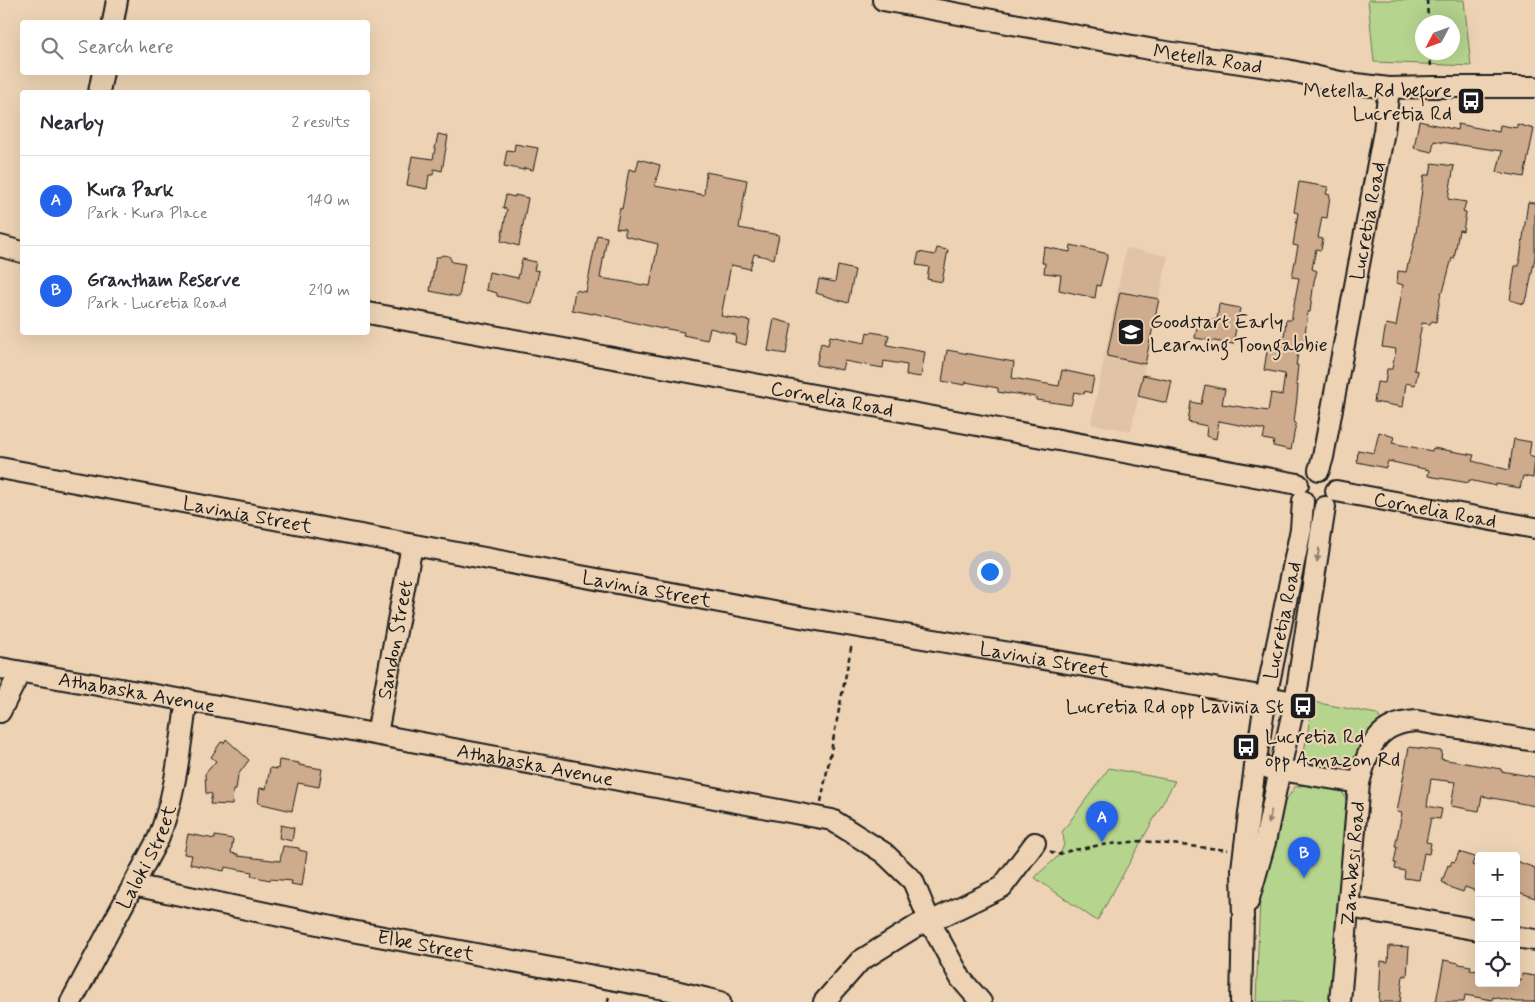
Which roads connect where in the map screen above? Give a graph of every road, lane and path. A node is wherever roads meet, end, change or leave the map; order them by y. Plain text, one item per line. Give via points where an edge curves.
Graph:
1 (117, 0) edge
2 (883, 0) edge
3 (1427, 0) edge
4 (1428, 15) edge
5 (113, 20) edge
6 (1430, 60) edge
7 (1431, 68) dead end
8 (102, 75) edge
9 (1535, 87) edge
10 (1389, 88) junction
11 (99, 90) edge
12 (370, 313) edge
13 (0, 468) edge
14 (1319, 470) junction
15 (1300, 493) junction
16 (1331, 499) junction
17 (1535, 528) edge
18 (412, 545) junction
19 (855, 626) junction
20 (0, 668) edge
21 (20, 672) junction
22 (1266, 697) junction
23 (187, 700) junction
24 (1295, 702) junction
25 (0, 712) edge
26 (377, 734) junction
27 (1535, 741) edge
28 (1255, 766) junction
29 (1280, 769) junction
30 (1360, 783) junction
31 (818, 818) junction
32 (1035, 843) joint
33 (1228, 850) dead end
34 (133, 885) junction
35 (1349, 907) junction
36 (1242, 918) junction
37 (930, 922) junction
38 (1475, 929) edge
39 (1520, 937) edge
40 (1535, 940) edge
41 (71, 1002) edge
42 (720, 1002) edge
43 (824, 1002) edge
44 (981, 1002) edge
45 (1241, 1002) edge
46 (1340, 1002) edge

1 - 5 street
2 - 10 street, Metella Road via 1150,50
3 - 4 path
6 - 7 path
8 - 11 street
9 - 10 street, Metella Road
10 - 14 street, Lucretia Road via 1384,131
12 - 15 street, Cornelia Road
13 - 18 street, Lavinia Street
14 - 15 street via 1306,473
14 - 16 street via 1331,475 1335,481
15 - 16 street via 1312,507 1318,508
15 - 22 street, Lucretia Road via 1301,529
16 - 17 street, Cornelia Road
16 -> 24 street, Lucretia Road
18 - 19 street, Lavinia Street
18 - 26 street, Sandon Street
19 - 22 street, Lavinia Street
19 - 31 path
20 - 21 street, Athabaska Avenue
21 - 23 street, Athabaska Avenue
21 - 25 street
22 - 24 street, Lavinia Street
22 - 28 street, Lucretia Road
23 - 26 street, Athabaska Avenue
23 - 34 street, Laloki Street via 169,810 158,839
24 - 29 street, Lucretia Road
26 - 31 street, Athabaska Avenue
27 - 30 street, Zambesi Road via 1417,721 1402,722 1383,731 1374,743
28 - 29 street
28 - 36 street, Lucretia Road via 1242,869
29 - 30 street
29 -> 36 street, Lucretia Road via 1265,842
30 - 35 street, Zambesi Road
31 - 37 street, Athabaska Avenue via 832,820 884,853 913,881
32 - 33 path via 1057,855 1100,845 1140,841
32 - 37 street via 1002,887
34 - 41 street, Laloki Street
34 - 42 street, Elbe Street
35 - 38 street
35 - 46 street, Zambesi Road
36 - 45 street, Lucretia Road
37 - 43 street via 918,925 860,960
37 - 44 street, Athabaska Avenue via 961,979
39 - 40 street

